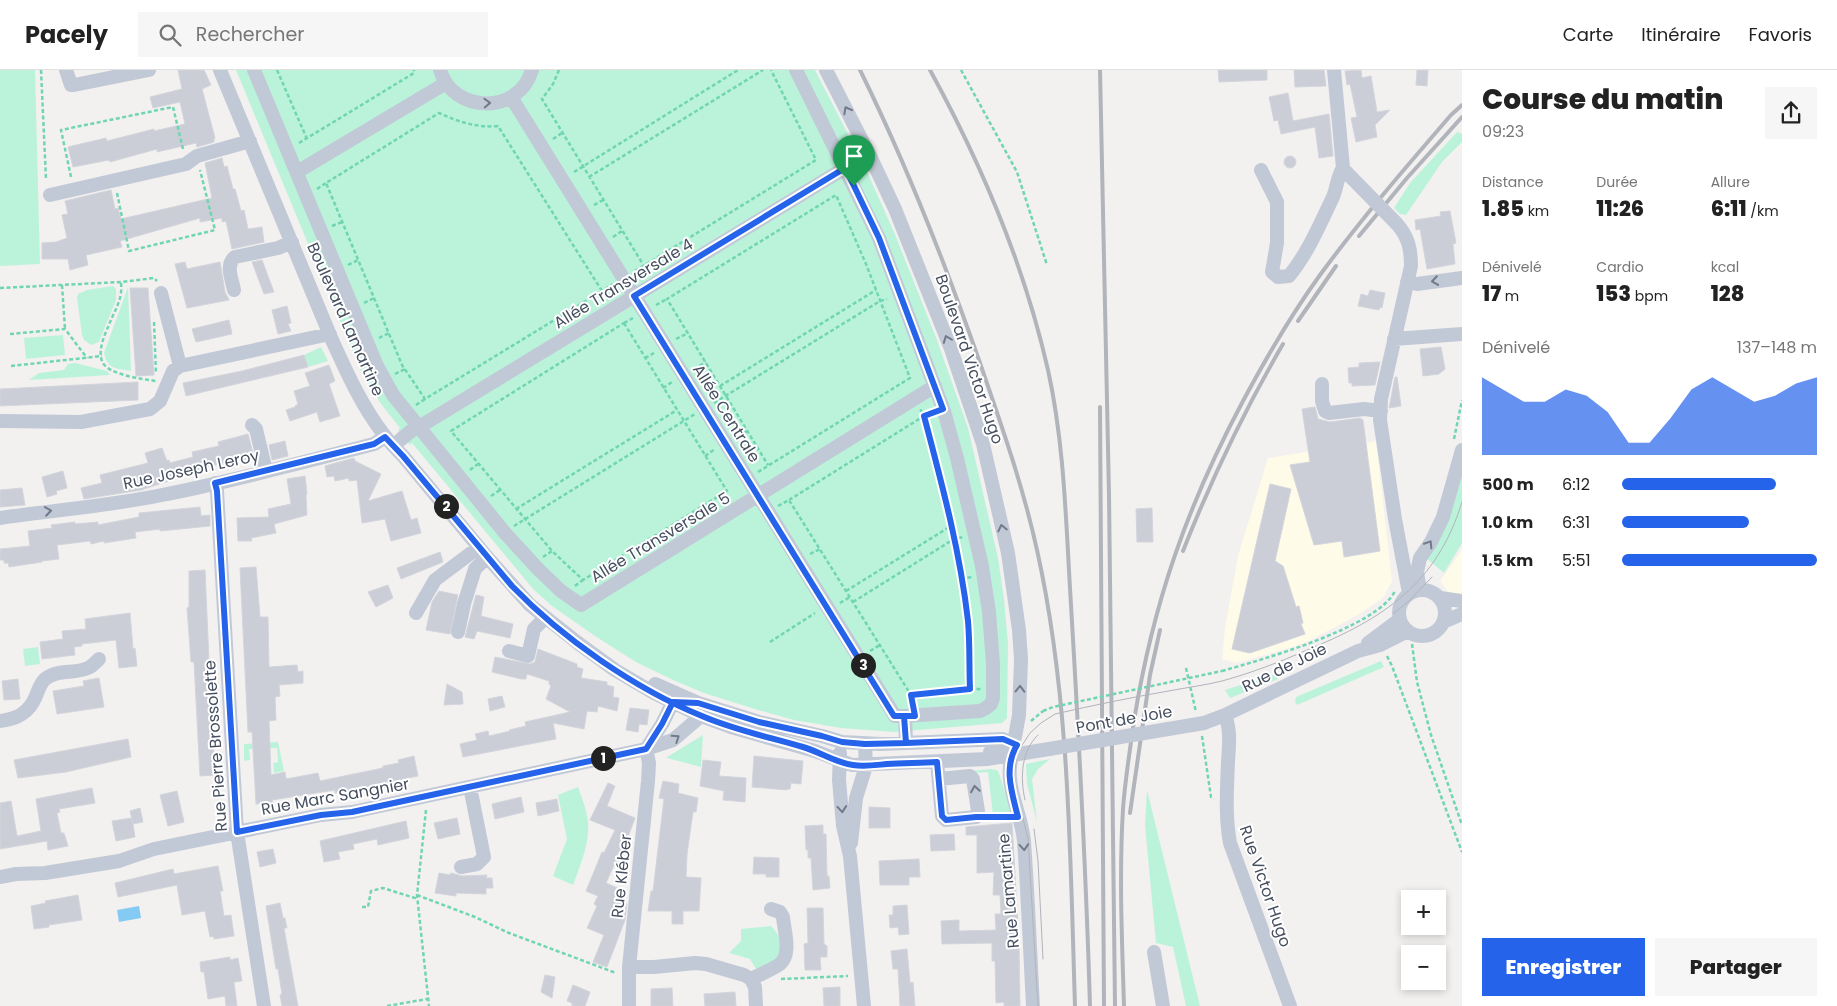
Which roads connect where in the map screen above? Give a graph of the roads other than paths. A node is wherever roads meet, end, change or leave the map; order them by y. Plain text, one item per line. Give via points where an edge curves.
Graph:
1 (66, 70) edge
2 (149, 70) edge
3 (221, 70) edge
4 (254, 70) edge
5 (532, 70) edge
6 (796, 70) edge
7 (826, 70) edge
8 (1334, 70) edge
9 (443, 76) edge
10 (511, 97) junction
11 (250, 141) junction
12 (845, 168) junction
13 (1261, 170) dead end
14 (1345, 171) junction
15 (297, 172) junction
16 (50, 195) dead end
17 (292, 242) junction
18 (1462, 278) edge
19 (1408, 282) junction
20 (234, 290) dead end
21 (161, 293) road end
22 (634, 296) junction
23 (330, 334) junction
24 (1462, 334) edge
25 (1394, 339) junction
26 (180, 366) junction
27 (1322, 384) dead end
28 (935, 386) junction
29 (1380, 411) junction
30 (0, 420) edge
31 (252, 425) dead end
32 (419, 428) junction
33 (392, 439) junction
34 (1462, 450) edge
35 (266, 471) junction
36 (215, 483) junction
37 (758, 497) junction
38 (0, 518) edge
39 (483, 552) junction
40 (1415, 591) junction
41 (1440, 598) junction
42 (1462, 601) edge
43 (416, 613) dead end
44 (1462, 614) edge
45 (545, 618) junction
46 (1400, 619) junction
47 (1443, 622) junction
48 (458, 632) dead end
49 (1411, 633) junction
50 (509, 651) dead end
51 (1358, 651) junction
52 (99, 659) dead end
53 (673, 702) junction
54 (699, 710) junction
55 (1225, 715) junction
56 (910, 716) junction
57 (1201, 720) joint
58 (0, 721) edge
59 (842, 742) junction
60 (906, 743) junction
61 (865, 744) junction
62 (1049, 745) joint
63 (646, 749) junction
64 (1013, 749) junction
65 (839, 761) junction
66 (937, 762) junction
67 (887, 764) junction
68 (866, 766) junction
69 (939, 779) junction
70 (470, 788) junction
71 (237, 832) junction
72 (850, 856) junction
73 (461, 867) dead end
74 (0, 877) edge
75 (771, 909) dead end
76 (1154, 952) dead end
77 (626, 971) junction
78 (751, 978) junction
79 (264, 1006) edge
80 (629, 1006) edge
81 (756, 1006) edge
82 (864, 1006) edge
83 (1033, 1006) edge
84 (1163, 1006) edge
85 (1290, 1006) edge

1 - 2 street via 71,85
3 - 11 street, Boulevard Lamartine
3 - 54 street via 342,354 384,429 486,551 539,606 587,644
4 - 15 street
5 - 10 street via 526,83
6 - 12 street
64 -> 7 street, Boulevard Victor Hugo via 1020,696 1019,630 1008,553 982,444 951,349 902,226
8 - 14 street
9 -> 10 street via 452,91 470,102 491,104
9 - 15 street
10 - 22 street, Allée Centrale
11 - 16 street via 192,160
11 - 17 street, Boulevard Lamartine
12 - 22 street, Allée Transversale 4
12 - 28 street via 879,238
13 - 14 street via 1277,202 1277,243 1272,272 1278,277 1289,276 1300,262 1334,195 1339,174
14 - 19 street, bridge via 1405,233 1410,248
15 - 32 street via 377,366
17 - 20 street via 232,259 229,265
17 - 23 street, Boulevard Lamartine
18 -> 19 street via 1417,284
19 - 25 street
21 - 26 street
22 - 32 street, Allée Transversale 4
22 - 37 street, Allée Centrale
23 - 26 street
23 - 33 street, Boulevard Lamartine via 368,412
24 - 25 street
25 - 29 street
26 - 30 street via 162,382 160,400 150,409 81,422
27 - 29 street via 1322,401 1330,413 1364,409
28 - 37 street, Allée Transversale 5
28 - 56 street via 957,458 982,566 993,664 993,698 991,704 980,711
29 - 40 street via 1395,519
31 - 35 street via 256,429
32 - 33 street, Allée Transversale 4
32 - 37 street, Allée Transversale 5 via 505,533 581,606
33 - 35 street, Rue Joseph Leroy
33 - 39 street, Boulevard Lamartine
40 -> 34 street via 1420,558 1443,517
35 - 36 street, Rue Joseph Leroy
38 -> 36 street, Rue Joseph Leroy via 163,495
36 - 71 street, Rue Pierre Brossolette
37 - 56 street, Allée Centrale via 894,716
39 - 43 street via 435,580
39 - 45 street, Boulevard Lamartine
39 - 48 street via 464,604
40 - 41 street via 1431,591
40 - 46 street via 1400,604
41 - 42 street
41 - 47 street via 1445,610
44 - 47 street
45 - 50 street via 534,630 528,656
45 - 53 street, Boulevard Lamartine via 615,670
46 - 49 street
46 - 51 street, Rue de Joie
47 - 49 street via 1434,633 1421,636
49 - 51 street, Rue de Joie
51 - 55 street, Rue de Joie
52 - 58 street via 89,667 48,677 25,712 12,720
53 - 54 street, Boulevard Lamartine
53 - 63 street
54 - 59 street, Boulevard Lamartine
63 -> 54 street, Rue Marc Sangnier via 673,740
54 - 65 street, Boulevard Lamartine via 731,727
55 - 57 street, Rue de Joie
55 - 85 street, Rue Victor Hugo via 1229,739 1226,816 1230,843
56 - 60 street
57 - 62 street, Pont de Joie
59 - 61 street, Boulevard Lamartine
59 - 65 street
60 - 61 street, Boulevard Lamartine
60 - 64 street, Boulevard Lamartine via 1003,739
61 - 68 street
62 - 64 street, Boulevard Lamartine
63 - 70 street, Rue Marc Sangnier
63 - 77 street, Rue Kléber via 648,781
64 - 66 street, Boulevard Lamartine via 987,759
64 - 67 street, Boulevard Lamartine via 922,757
64 -> 83 street, Rue Lamartine via 1012,793 1024,838
65 - 68 street, Boulevard Lamartine
65 -> 72 street via 843,826
66 - 67 street, Boulevard Lamartine
66 - 69 street
67 - 68 street, Boulevard Lamartine
68 - 72 street via 856,798
69 -> 69 street via 942,816 946,820 976,817 973,779 970,776
70 - 71 street, Rue Marc Sangnier
70 - 73 street via 484,856 478,864
71 - 74 street, Rue Marc Sangnier via 154,849 120,861
71 - 79 street, Rue Pierre Brossolette
72 - 82 street
75 - 78 street via 783,917 785,957 781,964
76 - 84 street
77 - 78 street via 695,963
77 - 80 street, Rue Kléber
78 - 81 street

